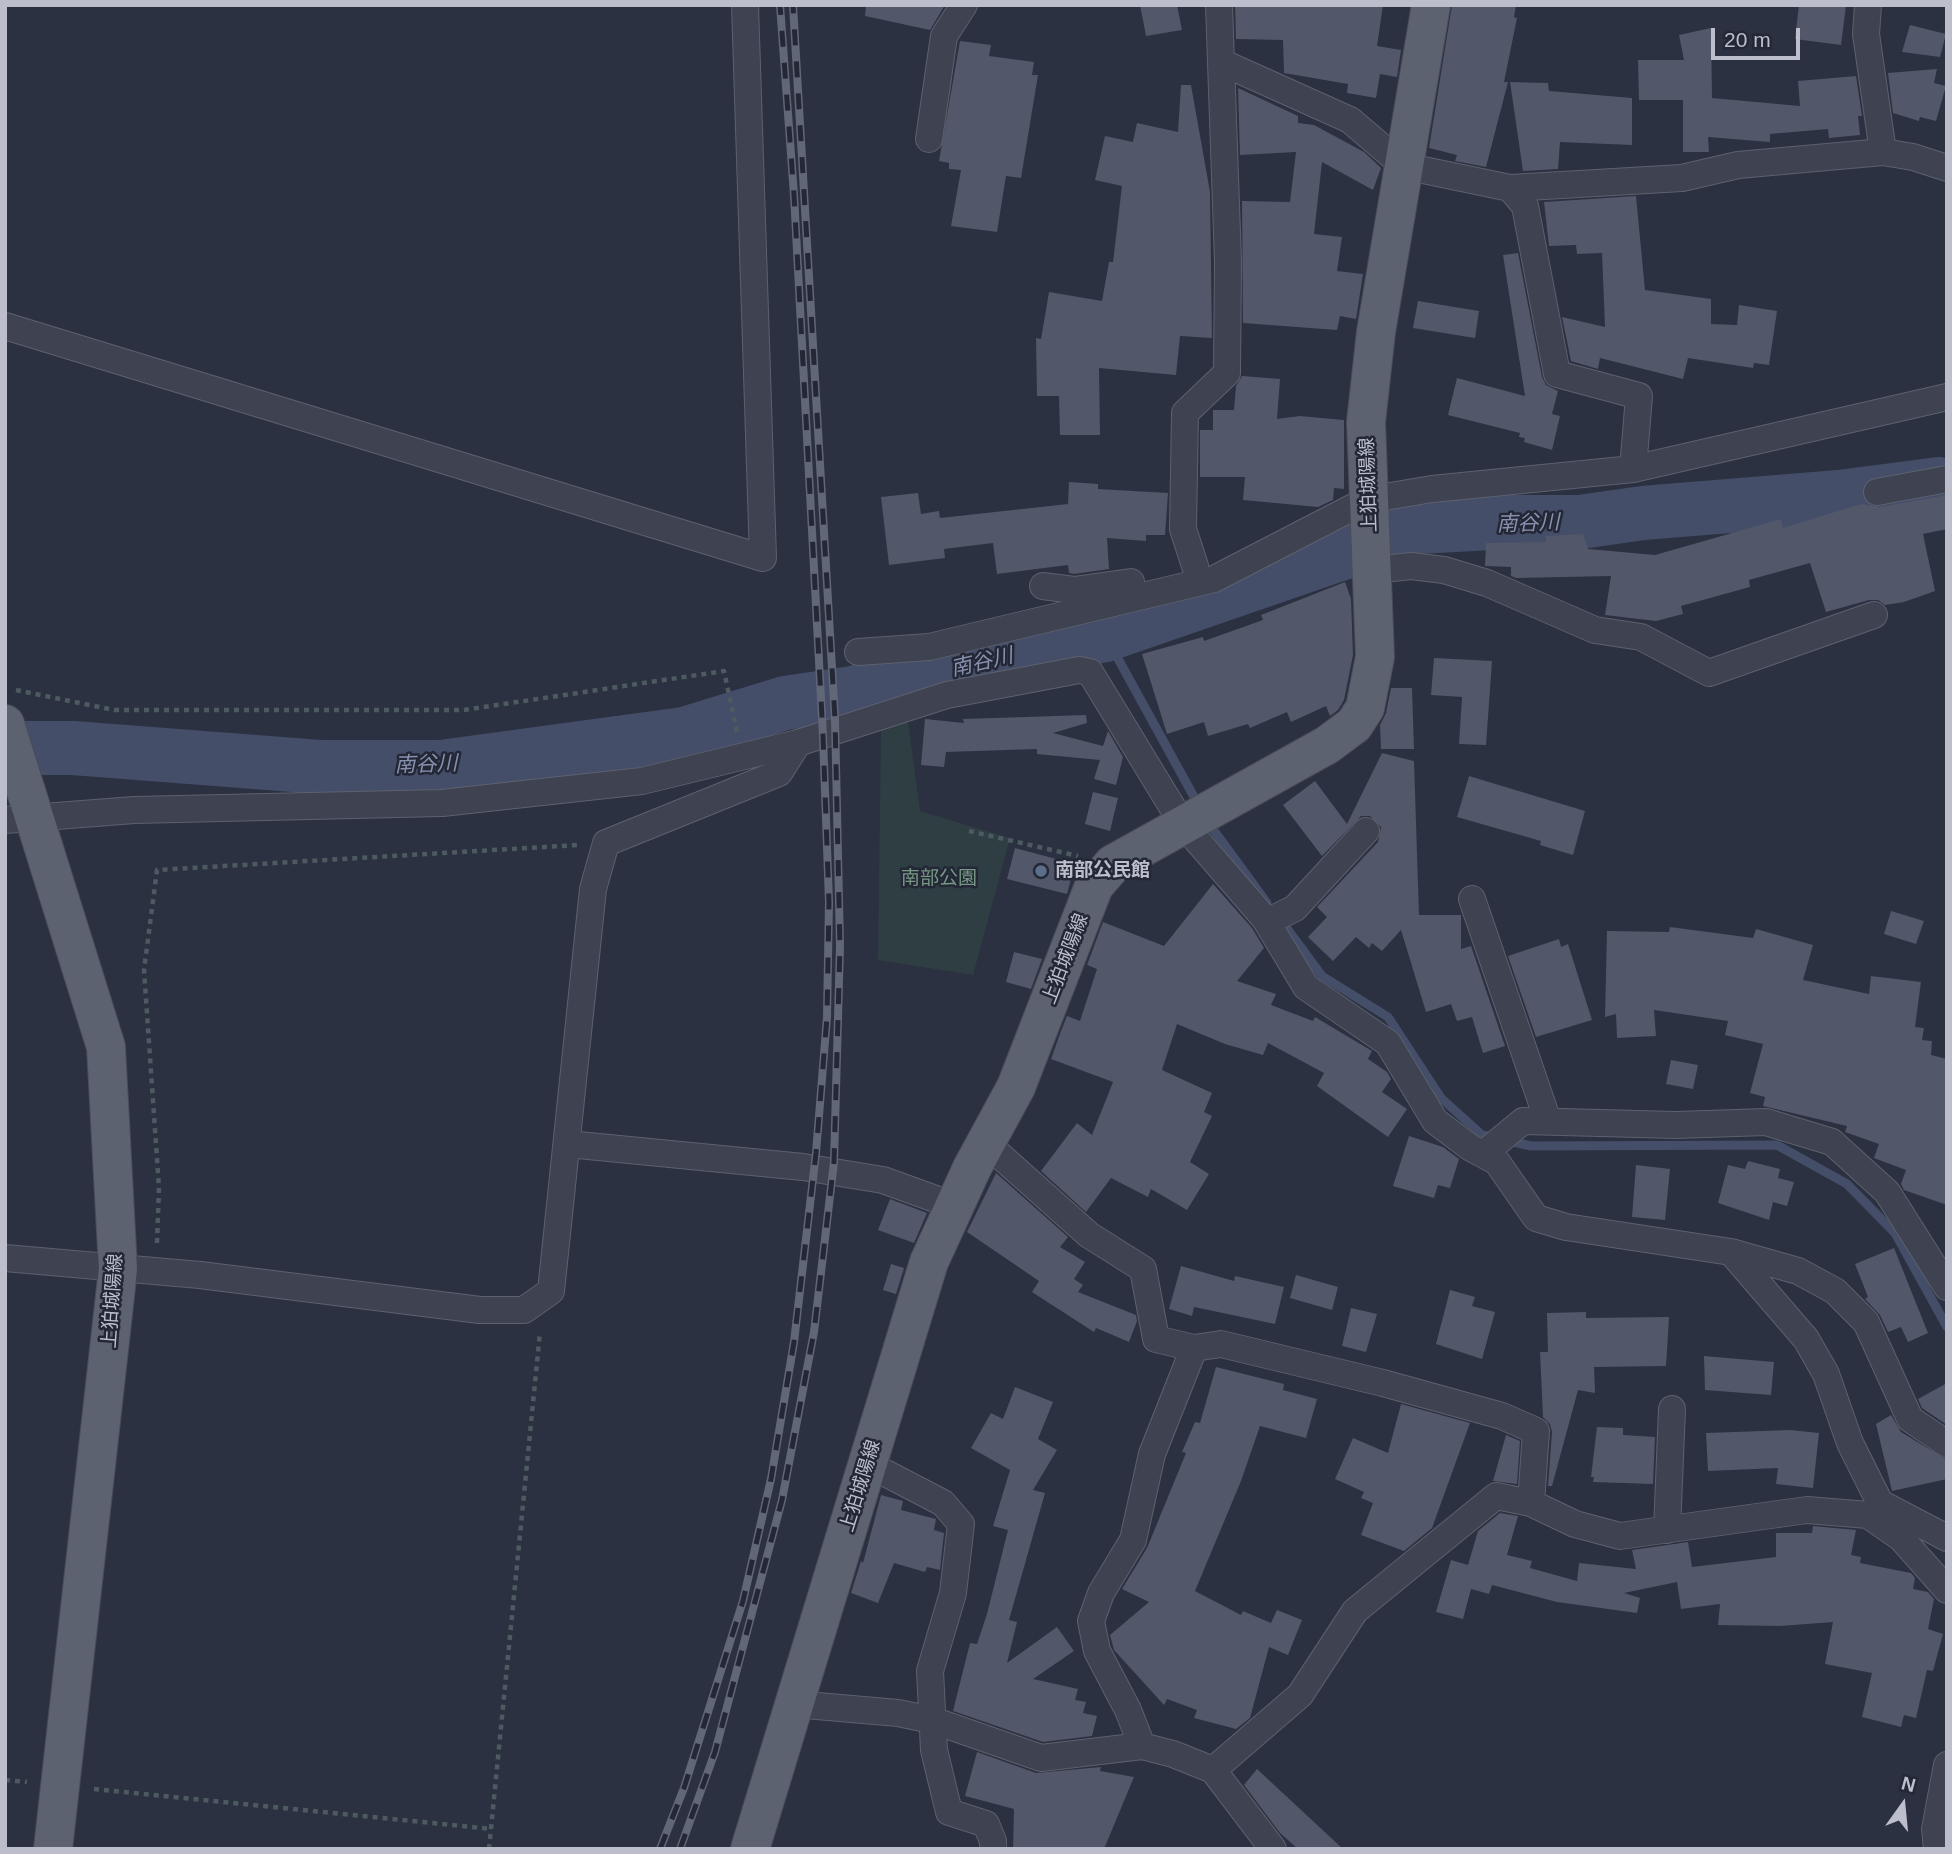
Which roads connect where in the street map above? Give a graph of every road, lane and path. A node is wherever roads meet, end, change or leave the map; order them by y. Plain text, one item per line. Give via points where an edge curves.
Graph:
1 (745, 5) edge
2 (964, 5) edge
3 (1219, 5) edge
4 (1431, 5) edge
5 (1868, 5) edge
6 (1221, 62) junction
7 (929, 139) dead end
8 (1883, 152) junction
9 (1404, 166) junction
10 (1947, 168) edge
11 (1510, 188) junction
12 (5, 326) edge
13 (1947, 397) edge
14 (1633, 469) junction
15 (1947, 479) edge
16 (1877, 492) dead end
17 (1368, 503) junction
18 (1328, 521) junction
19 (1373, 565) junction
20 (1195, 566) junction
21 (1043, 586) dead end
22 (1874, 615) dead end
23 (858, 652) dead end
24 (5, 688) edge
25 (5, 724) edge
26 (798, 743) junction
27 (742, 757) junction
28 (23, 809) edge
29 (1182, 823) junction
30 (969, 831) dead end
31 (1366, 831) dead end
32 (606, 843) junction
33 (1113, 864) junction
34 (1472, 899) dead end
35 (1267, 922) junction
36 (1548, 1121) junction
37 (986, 1143) junction
38 (568, 1144) junction
39 (1483, 1154) junction
40 (955, 1206) junction
41 (1731, 1252) junction
42 (5, 1258) edge
43 (118, 1269) junction
44 (157, 1272) junction
45 (1947, 1287) edge
46 (544, 1296) junction
47 (1194, 1348) junction
48 (1672, 1409) dead end
49 (1947, 1444) edge
50 (868, 1464) junction
51 (1531, 1503) junction
52 (1886, 1517) junction
53 (1667, 1530) junction
54 (1947, 1538) edge
55 (1947, 1590) edge
56 (794, 1704) junction
57 (932, 1720) junction
58 (1142, 1746) junction
59 (1947, 1765) edge
60 (1213, 1770) junction
61 (5, 1780) edge
62 (60, 1785) junction
63 (491, 1829) junction
64 (53, 1849) edge
65 (489, 1849) edge
66 (750, 1849) edge
67 (993, 1849) edge
68 (1273, 1849) edge
69 (1937, 1849) edge

1 - 12 street via 763,558
2 - 7 street via 944,36
3 - 6 street
4 - 9 main road, 上狛城陽線
5 - 8 street via 1866,34
6 - 9 street via 1350,120
6 - 20 street via 1227,373 1185,413 1183,529
8 - 10 street
8 - 11 street via 1738,165 1682,178
9 - 11 street
9 - 17 main road, 上狛城陽線 via 1366,422
11 - 14 street via 1525,206 1557,374 1639,396
13 - 14 street
14 - 17 street via 1432,489
15 - 16 street
17 - 18 street
17 - 19 main road, 上狛城陽線
18 - 20 street via 1289,528
18 - 23 street via 1214,579 929,647
19 - 22 street via 1433,569 1487,583 1595,629 1641,637 1709,673
19 - 29 main road, 上狛城陽線 via 1375,657 1365,708 1354,725 1326,745
20 - 21 street via 1153,578 1074,590
24 - 27 path via 114,710 464,709 724,671
25 - 28 main road, 上狛城陽線
26 - 27 street
26 - 29 street via 947,695 1079,670 1090,672
26 - 32 street via 779,773
27 - 28 street via 642,781 442,803
28 - 43 main road, 上狛城陽線 via 106,1047
29 - 33 main road, 上狛城陽線
29 - 35 street
30 - 33 path
31 - 35 street via 1295,908
32 - 38 street via 593,889
32 - 44 path via 157,870 144,970 159,1188
33 - 37 main road, 上狛城陽線 via 1094,886 1016,1087
34 - 36 street
35 - 39 street via 1306,987 1388,1043 1435,1121
36 - 39 street via 1523,1121
36 - 45 street via 1766,1122 1832,1142 1887,1192
37 - 40 main road, 上狛城陽線
37 - 47 street via 1089,1235 1143,1269 1156,1339
38 - 40 street via 803,1167 883,1180
38 - 46 street via 551,1291
39 - 41 street via 1497,1162 1536,1218 1566,1227
40 - 50 main road, 上狛城陽線 via 929,1262
41 - 49 street via 1798,1271 1835,1291 1866,1322 1910,1419
41 - 52 street via 1806,1339 1826,1374 1850,1443
42 - 43 street
43 - 44 street
43 - 62 main road, 上狛城陽線
44 - 46 street via 480,1310 524,1310
46 - 63 path
47 - 51 street via 1220,1344 1370,1379 1502,1416 1536,1431
47 - 58 street via 1152,1454 1133,1540 1101,1593 1091,1621 1097,1651
48 - 53 street
50 - 56 main road, 上狛城陽線
50 - 57 street via 943,1503 961,1524 953,1593 930,1671
51 - 53 street via 1575,1524 1620,1536
51 - 60 street via 1496,1496 1355,1611 1300,1695
52 - 53 street via 1807,1510
52 - 54 street
52 - 55 street
56 - 57 street
56 - 66 main road, 上狛城陽線
57 - 58 street via 1041,1758
57 - 67 street via 949,1812 986,1824
58 - 60 street
59 - 69 street via 1935,1829
60 - 68 street
61 - 62 path
62 - 63 path
62 - 64 main road, 上狛城陽線
63 - 65 path

